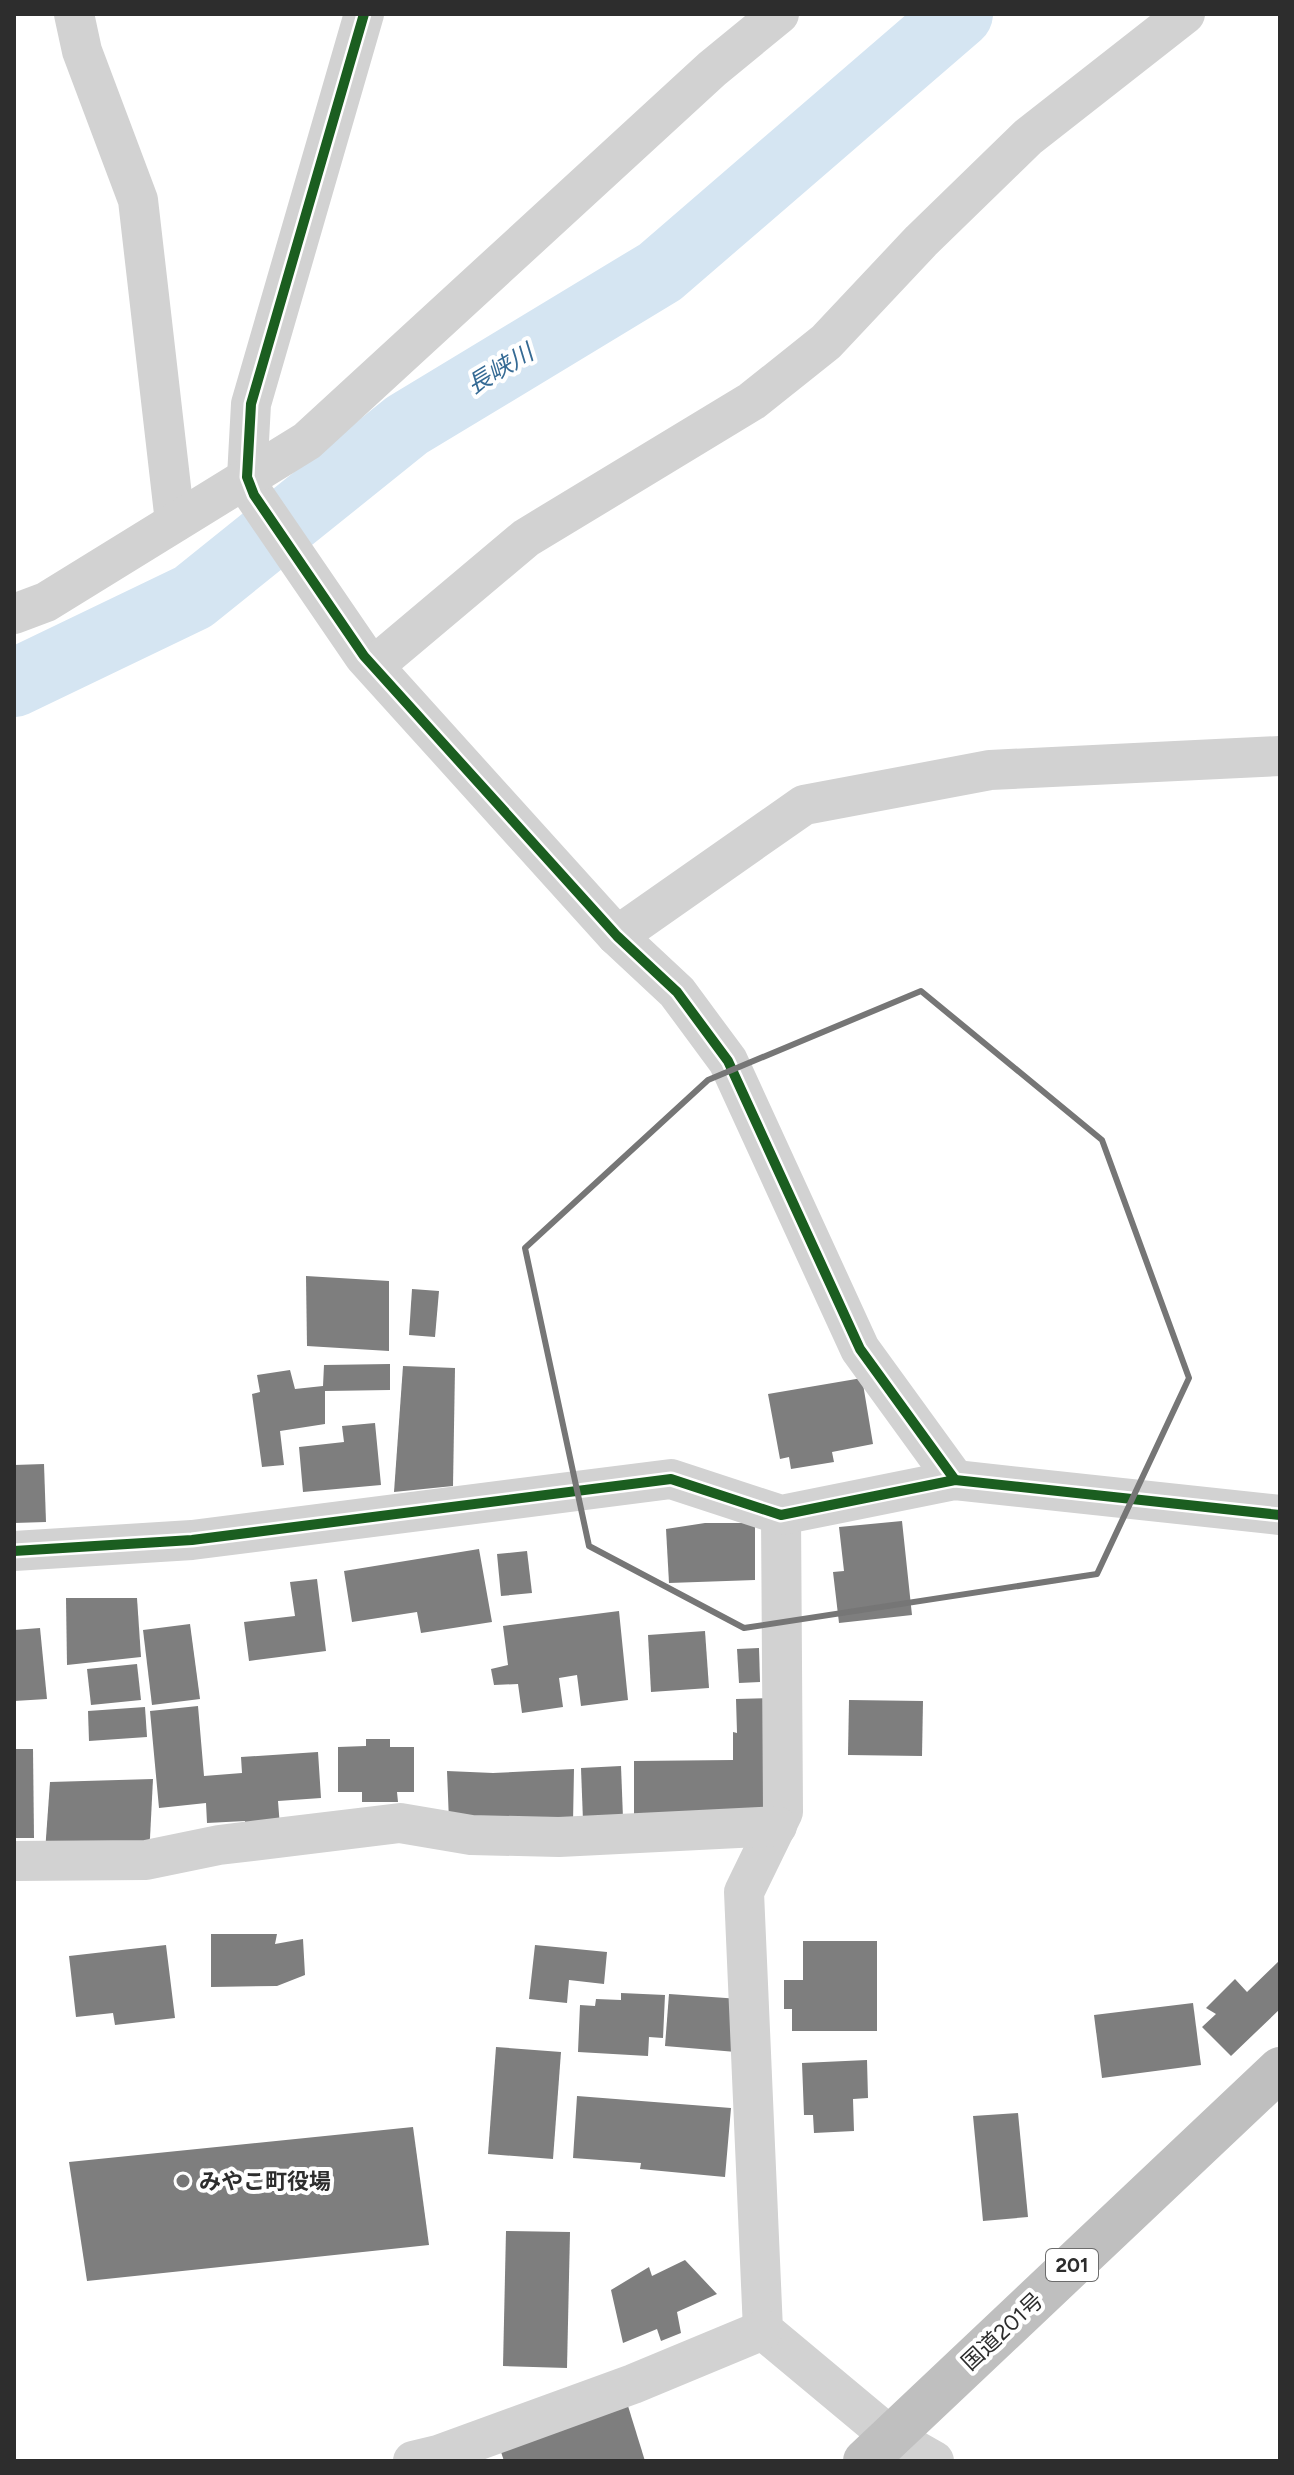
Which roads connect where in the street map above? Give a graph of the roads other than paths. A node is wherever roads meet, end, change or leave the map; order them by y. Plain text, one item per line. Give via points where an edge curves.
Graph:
1 (74, 14) edge
2 (364, 14) edge
3 (779, 14) edge
4 (1185, 14) edge
5 (251, 486) junction
6 (175, 522) junction
7 (14, 614) edge
8 (370, 660) junction
9 (1280, 756) edge
10 (617, 936) junction
11 (955, 1480) junction
12 (781, 1515) junction
13 (1280, 1515) edge
14 (14, 1551) edge
15 (777, 1826) junction
16 (14, 1861) edge
17 (1280, 2069) edge
18 (763, 2330) junction
19 (878, 2448) edge
20 (413, 2461) edge
21 (934, 2461) edge

1 - 6 street via 82,51 138,200
2 - 5 street via 251,404
3 - 5 street
4 - 8 street via 1028,137 826,342 752,401 526,538
5 - 6 street
5 - 8 street
6 - 7 street via 46,602
8 - 10 street
9 - 10 street via 990,770 804,805
10 - 11 street via 677,992 728,1061 860,1349
11 - 12 street
11 - 13 street
12 - 14 street via 671,1479 192,1540
12 - 15 street via 783,1812
15 - 16 street via 559,1837 471,1835 400,1823 219,1845 146,1860
15 - 18 street via 744,1892
17 - 19 highway, 国道201号 / 201
18 - 19 street
18 - 20 street via 633,2384
19 - 21 street

